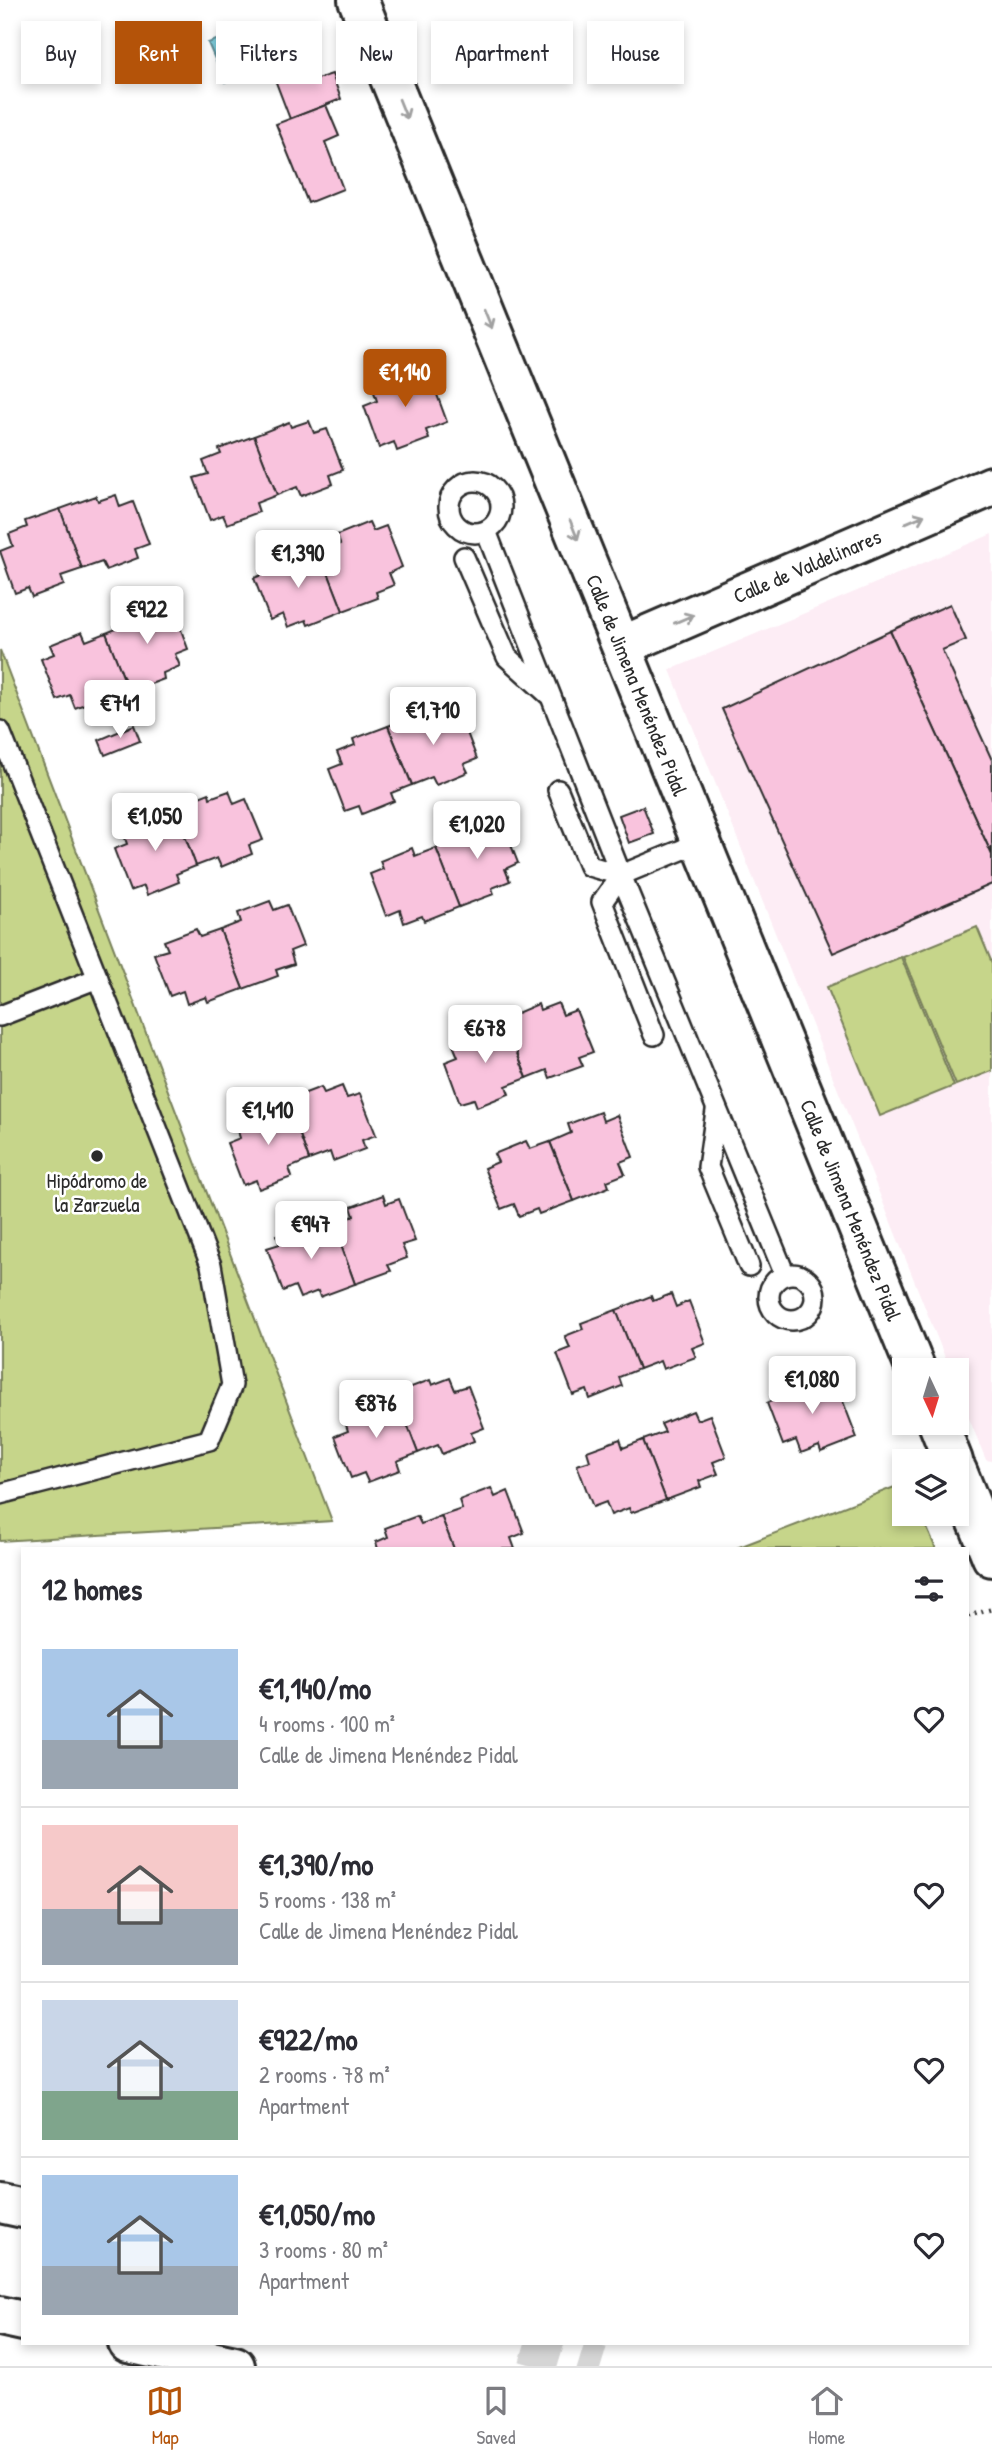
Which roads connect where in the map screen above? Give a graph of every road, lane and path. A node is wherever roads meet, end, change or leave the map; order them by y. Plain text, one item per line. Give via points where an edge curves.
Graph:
1 (358, 0) edge
2 (989, 496) edge
3 (486, 531) dead end
4 (464, 557) dead end
5 (622, 646) junction
6 (551, 697) junction
7 (0, 731) edge
8 (8, 767) edge
9 (558, 790) dead end
10 (701, 842) junction
11 (621, 875) junction
12 (97, 978) junction
13 (0, 1016) edge
14 (654, 1035) dead end
15 (717, 1109) junction
16 (749, 1266) dead end
17 (785, 1275) dead end
18 (911, 1358) edge
19 (0, 1494) edge
20 (969, 1500) edge
21 (992, 1557) edge
22 (992, 1609) edge
23 (969, 1616) edge
24 (0, 2203) edge
25 (21, 2208) edge
26 (0, 2316) edge
27 (21, 2321) edge
28 (137, 2345) edge
29 (235, 2366) edge

1 -> 5 main road, Calle de Jimena Menéndez Pidal
5 -> 2 main road, Calle de Valdelinares
3 - 6 lane
4 - 6 lane via 507,657
5 - 10 main road, Calle de Jimena Menéndez Pidal
6 - 11 lane
7 - 8 lane
8 - 12 lane
9 - 11 lane via 589,866
10 - 11 lane
10 - 18 main road, Calle de Jimena Menéndez Pidal
11 - 14 lane via 602,902
11 - 15 lane
12 - 13 lane
12 - 19 lane via 211,1265 232,1385 209,1440
15 - 16 lane via 708,1167
15 - 17 lane
20 - 21 main road
22 - 23 path
24 - 25 main road
26 - 27 main road
28 - 29 main road

